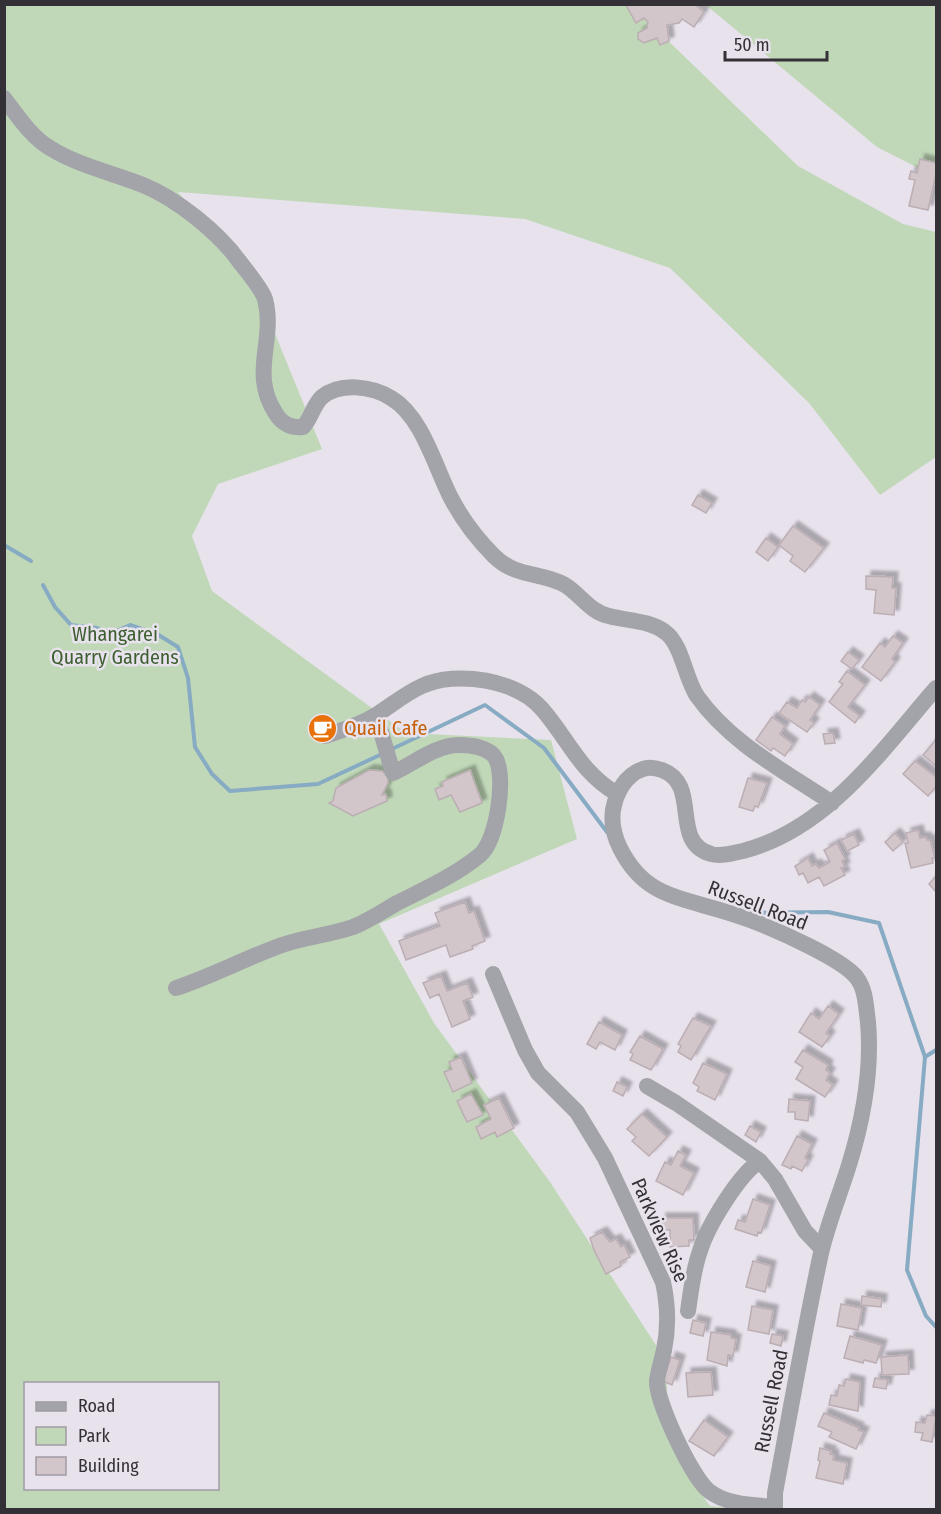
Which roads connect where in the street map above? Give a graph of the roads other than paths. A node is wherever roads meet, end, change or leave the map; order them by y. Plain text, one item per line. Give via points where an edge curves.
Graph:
1 (4, 98) edge
2 (936, 688) edge
3 (377, 724) junction
4 (325, 736) dead end
5 (617, 794) junction
6 (832, 803) junction
7 (493, 975) dead end
8 (176, 988) dead end
9 (647, 1086) dead end
10 (760, 1161) junction
11 (822, 1249) junction
12 (688, 1311) dead end
13 (775, 1508) edge

1 - 6 street via 48,148 146,186 181,206 238,259 264,296 264,388 279,419 293,428 303,427 321,398 345,388 361,388 392,398 417,426 466,523 496,558 512,568 564,585 596,612 653,625 667,633 697,697 719,721 740,741
2 - 6 street, Russell Road
3 - 4 street
3 - 5 street via 425,684 460,679 499,683 520,690 541,707 586,770
3 - 8 street via 393,773 446,746 465,745 496,758 499,785 491,839 482,853 443,879 353,926 282,945
5 - 6 street, Russell Road via 626,780 642,769 657,768 670,773 681,786 690,837 698,848 713,855 755,848 809,822
5 - 11 street, Russell Road via 612,815 614,834 630,866 645,883 663,893 773,930 846,967 857,978 867,1014 867,1076 851,1161
7 - 13 street, Parkview Rise via 538,1073 577,1112 604,1158 663,1282 667,1334 657,1390 691,1466 709,1491 738,1503
9 - 10 street
10 - 11 street via 805,1231
10 - 12 street via 733,1189 700,1250
11 - 13 street, Russell Road

